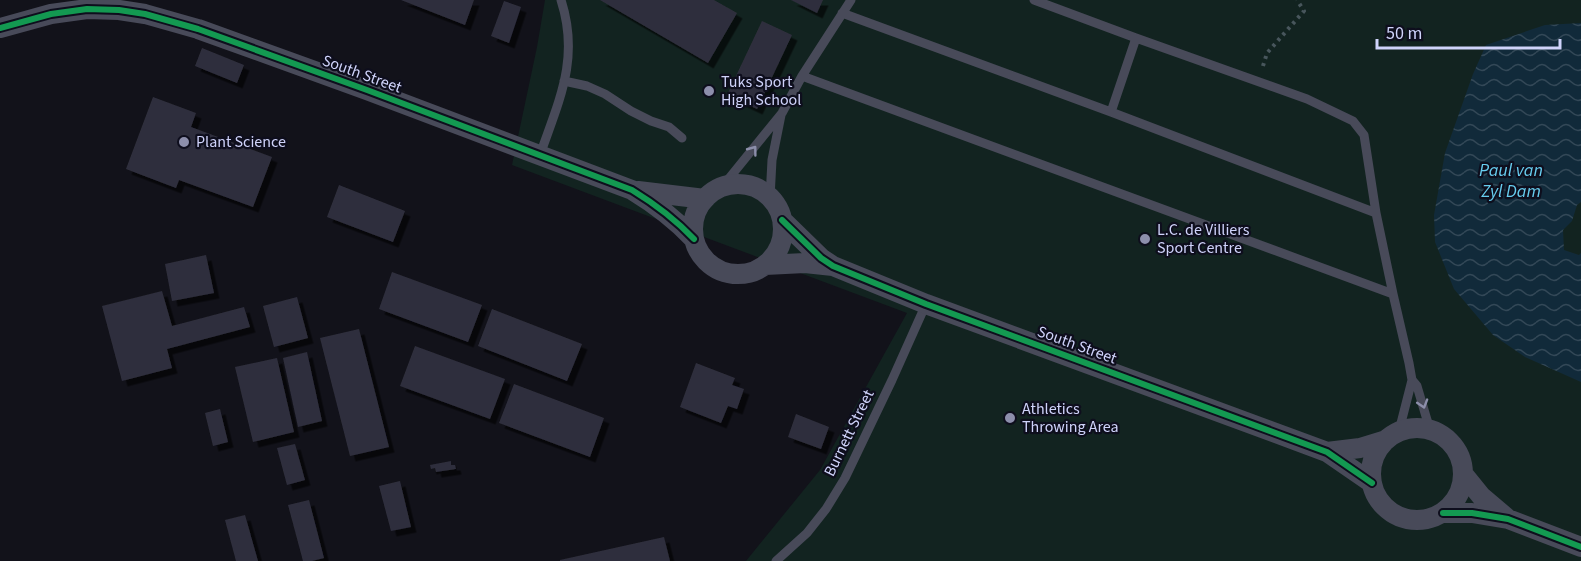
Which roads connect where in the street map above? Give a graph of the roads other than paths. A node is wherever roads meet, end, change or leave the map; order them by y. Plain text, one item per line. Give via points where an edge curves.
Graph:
1 (561, 0) edge
2 (852, 0) edge
3 (1034, 0) edge
4 (85, 5) edge
5 (842, 13) junction
6 (0, 28) edge
7 (1136, 38) junction
8 (802, 76) junction
9 (564, 81) junction
10 (1111, 112) junction
11 (782, 113) junction
12 (682, 138) dead end
13 (540, 155) junction
14 (722, 187) junction
15 (632, 190) junction
16 (770, 198) junction
17 (705, 199) junction
18 (1376, 213) junction
19 (782, 220) junction
20 (694, 239) junction
21 (765, 265) junction
22 (833, 266) junction
23 (1393, 294) junction
24 (926, 304) junction
25 (1412, 380) junction
26 (1430, 430) junction
27 (1393, 436) junction
28 (1327, 452) junction
29 (1464, 475) junction
30 (1372, 483) junction
31 (1443, 513) junction
32 (1508, 519) junction
33 (1581, 547) edge
34 (776, 561) edge

1 - 9 lane via 569,45
2 - 5 lane
3 - 7 lane
4 - 6 street, South Street
4 - 13 street, South Street via 145,14 198,29
5 - 8 lane
5 - 10 lane
7 - 10 lane
7 - 18 lane via 1307,99 1353,120 1364,135
8 - 11 lane
8 - 23 lane
9 - 12 lane via 605,94 631,111 669,127
9 - 13 lane
10 - 18 lane
14 -> 11 lane
11 - 16 lane via 772,160
13 - 15 street, South Street
14 - 16 street via 748,186
14 - 17 street
15 - 17 street, South Street
15 - 20 street, South Street via 672,217
16 - 19 street
17 - 20 street via 695,218
18 - 23 lane
19 - 21 street via 780,245
19 - 22 street, South Street
20 - 21 street via 706,261 717,269 741,274
21 - 22 street, South Street via 805,262
22 - 24 street, South Street
23 - 25 lane
24 - 28 street, South Street
24 - 34 lane, Burnett Street via 845,478 807,533
25 -> 26 lane
25 - 27 lane
26 - 27 street via 1415,428
26 - 29 street via 1444,436 1454,447
27 - 28 street, South Street via 1360,448
27 - 30 street via 1376,453
28 - 30 street, South Street
29 - 31 street via 1454,503
29 - 32 street
30 - 31 street via 1377,497 1400,517 1429,519
31 - 32 street
32 - 33 street

